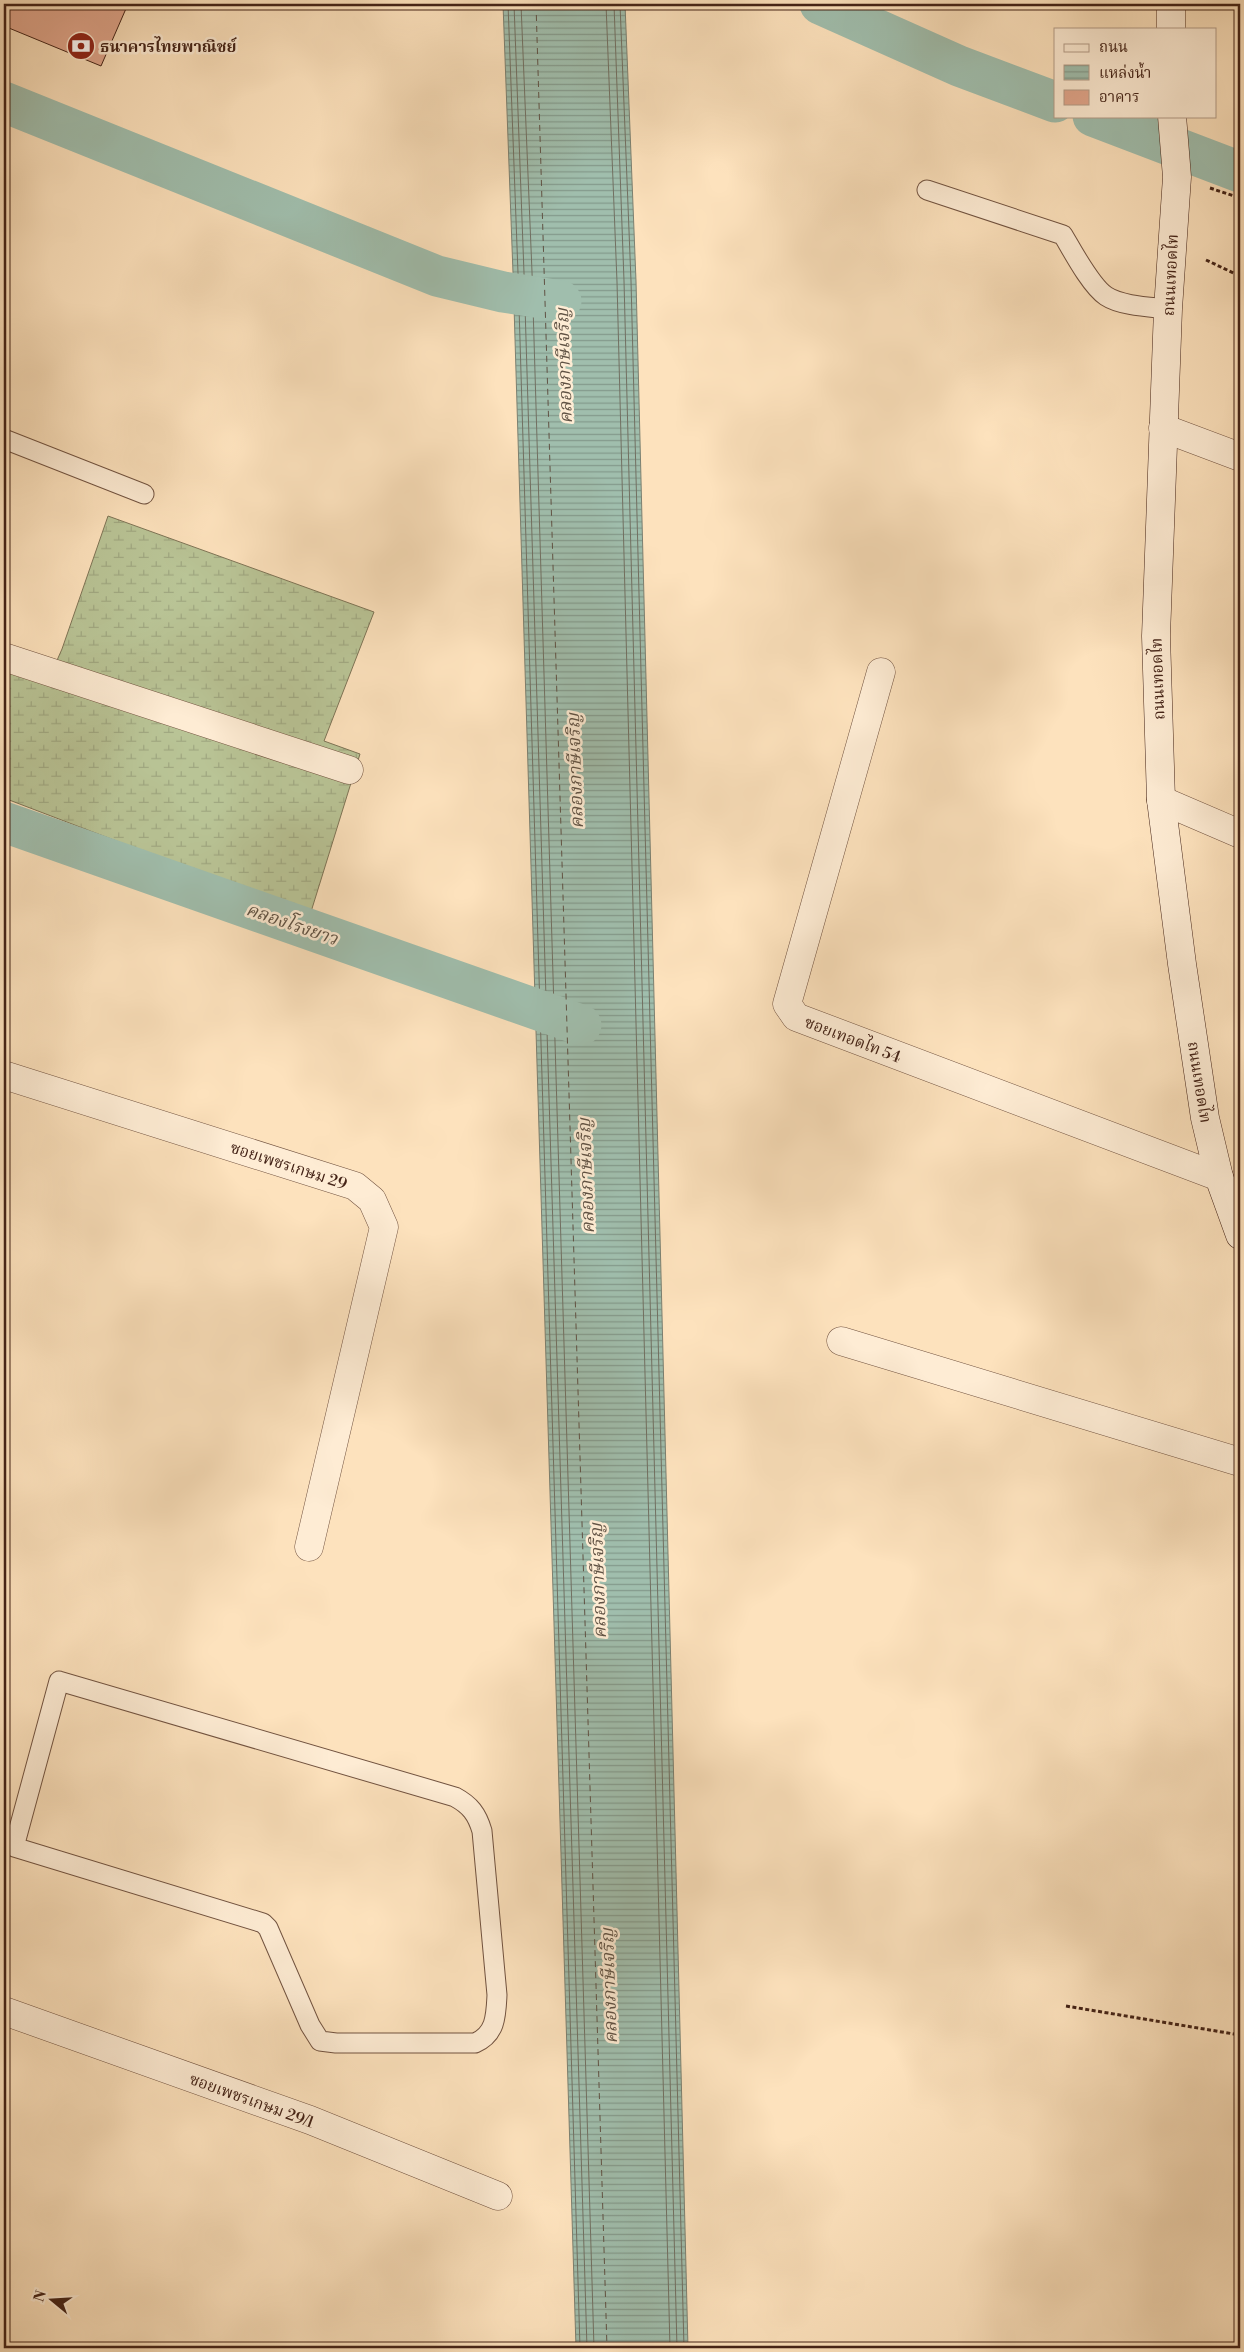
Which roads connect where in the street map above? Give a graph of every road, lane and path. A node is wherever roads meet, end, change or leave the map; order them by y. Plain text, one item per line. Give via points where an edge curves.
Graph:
1 (1171, 4) edge
2 (1171, 28) edge
3 (1172, 118) edge
4 (927, 190) dead end
5 (1168, 308) junction
6 (1163, 428) junction
7 (4, 440) edge
8 (1240, 457) edge
9 (144, 494) dead end
10 (4, 657) edge
11 (881, 672) dead end
12 (349, 770) dead end
13 (1161, 800) junction
14 (1240, 834) edge
15 (4, 1075) edge
16 (1218, 1177) junction
17 (1240, 1235) edge
18 (841, 1341) dead end
19 (1240, 1462) edge
20 (309, 1547) dead end
21 (9, 1845) edge
22 (1066, 2006) dead end
23 (4, 2011) edge
24 (1240, 2035) edge
25 (498, 2196) dead end

1 - 2 street
3 - 5 street, ถนนเทอดไท via 1176,162
4 - 5 lane via 1063,235 1085,272 1106,296 1134,305
5 - 6 street, ถนนเทอดไท
6 - 8 street
6 - 13 street, ถนนเทอดไท via 1156,636
7 - 9 lane
10 - 12 street
11 - 16 street, ซอยเทอดไท 54 via 787,1004 796,1017
13 - 14 street
13 - 16 street, ถนนเทอดไท via 1203,1108
15 - 20 street, ซอยเพชรเกษม 29 via 355,1186 372,1200 384,1226
16 - 17 street, ถนนเทอดไท
18 - 19 street
21 - 21 lane via 263,1923 320,2041 475,2043 491,2031 497,1994 482,1831 472,1809 455,1797 59,1681
22 - 24 path
23 - 25 street, ซอยเพชรเกษม 29/1 via 310,2120

